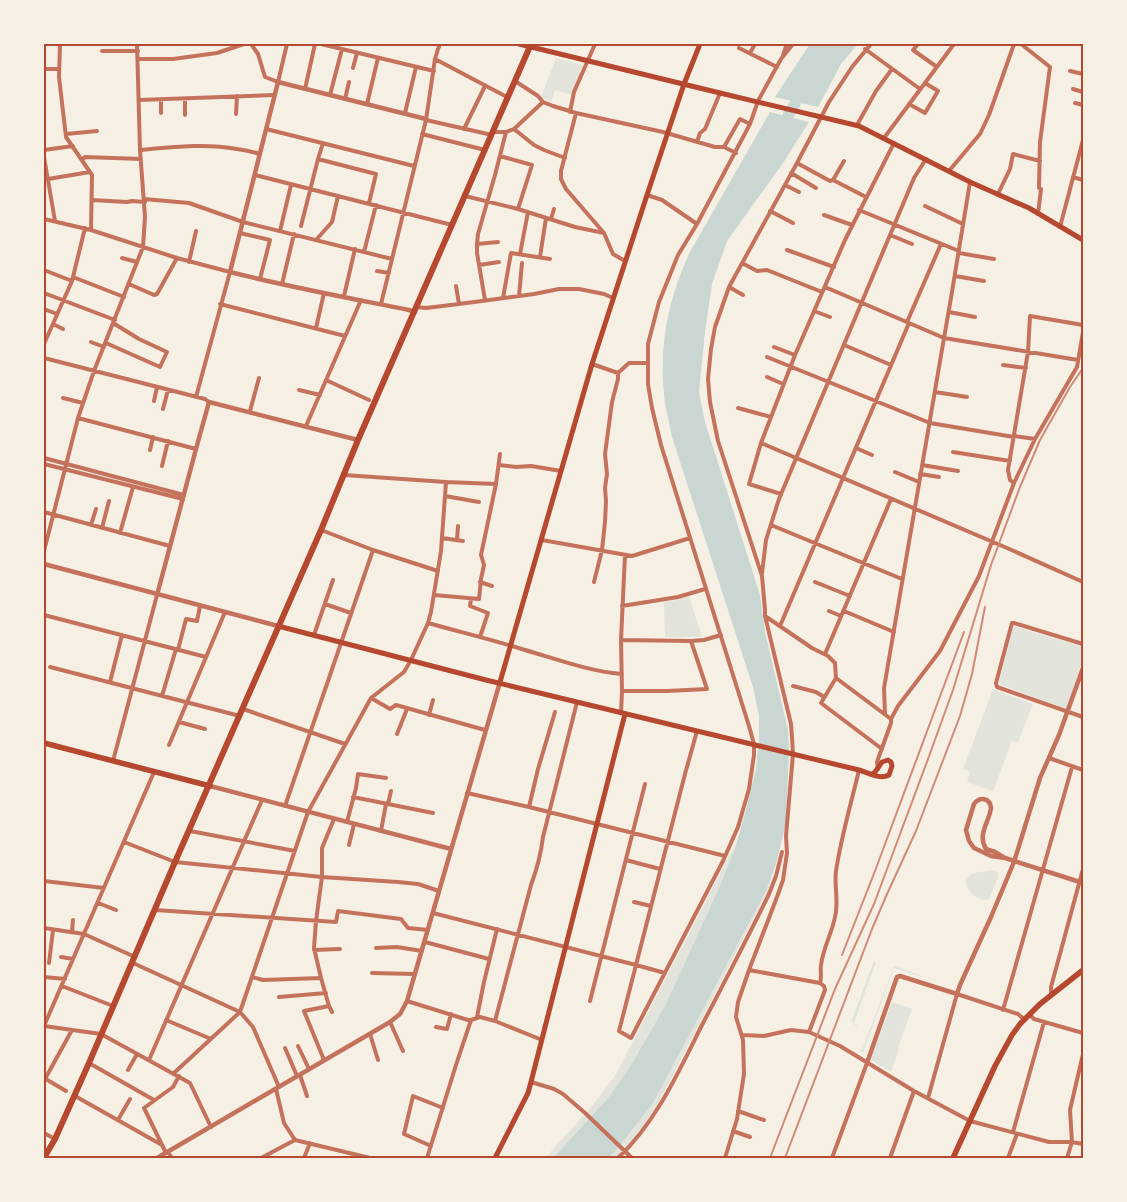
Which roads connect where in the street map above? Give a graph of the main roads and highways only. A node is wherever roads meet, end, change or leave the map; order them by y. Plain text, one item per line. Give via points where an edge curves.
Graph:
1 (519, 44) edge
2 (700, 44) edge
3 (531, 45) edge
4 (684, 84) junction
5 (1083, 240) edge
6 (278, 626) junction
7 (500, 682) junction
8 (623, 713) junction
9 (44, 743) edge
10 (872, 774) junction
11 (210, 786) junction
12 (1083, 970) edge
13 (44, 1158) edge
14 (495, 1158) edge
15 (953, 1158) edge

1 - 3 main road
2 - 4 main road
3 - 4 main road
3 - 6 highway
4 - 5 main road via 858,125 1028,208
4 - 7 main road via 592,364
6 - 7 main road
6 - 11 highway
7 - 8 main road
8 - 10 main road
8 - 14 main road via 528,1093
9 - 11 main road
10 - 10 main road via 886,760 892,764 890,775 882,778
11 - 13 highway via 75,1096
12 - 15 main road via 1051,994 1012,1035 1000,1054

